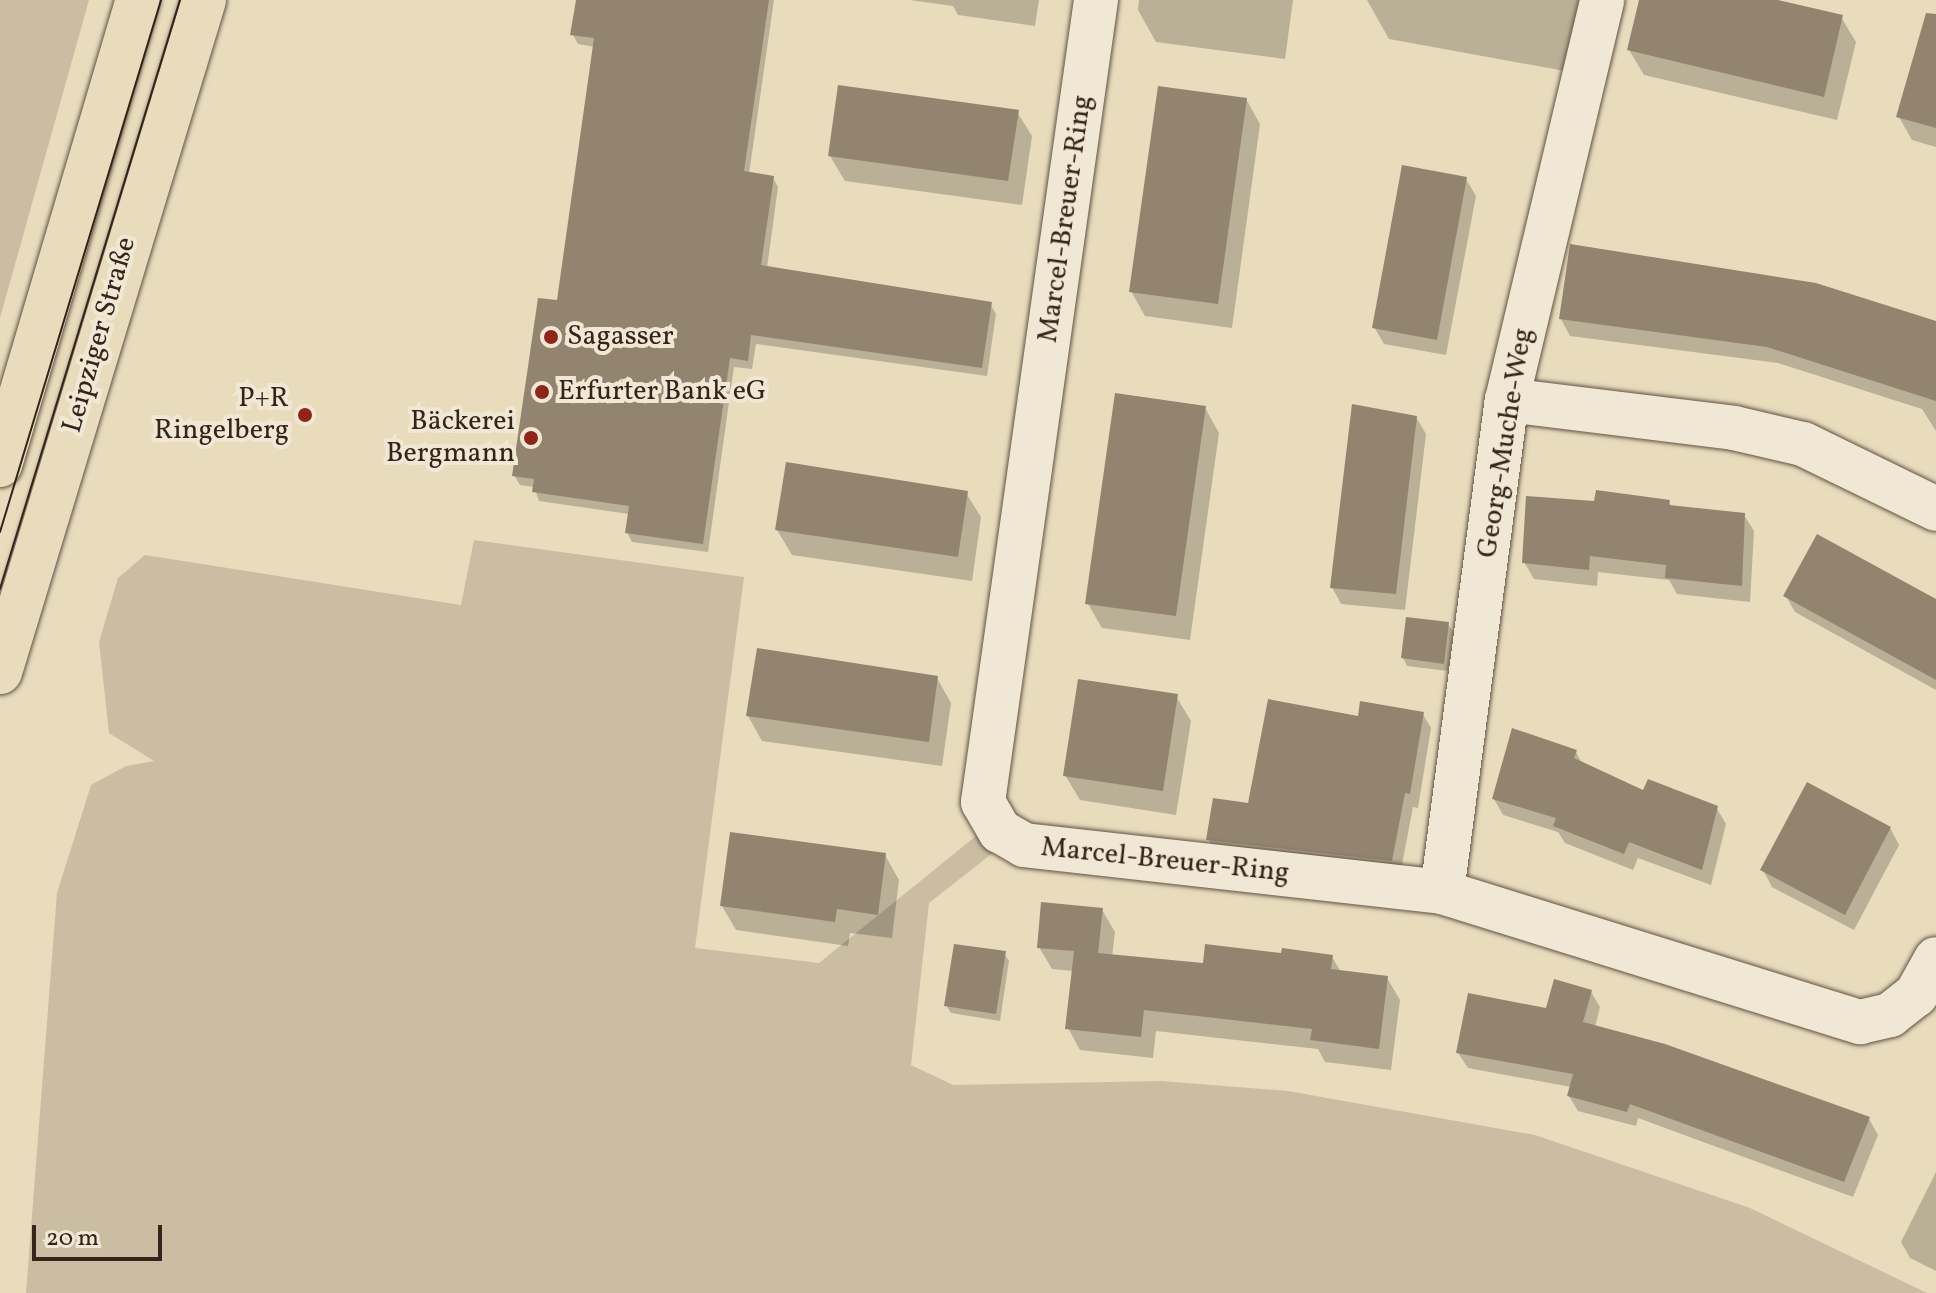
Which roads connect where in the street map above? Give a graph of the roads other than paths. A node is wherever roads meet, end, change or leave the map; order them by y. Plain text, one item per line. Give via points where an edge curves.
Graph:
1 (138, 0) edge
2 (204, 0) edge
3 (1096, 0) edge
4 (1602, 0) edge
5 (1507, 400) junction
6 (0, 465) edge
7 (1936, 509) edge
8 (0, 672) edge
9 (1442, 892) junction
10 (1936, 959) edge

1 - 6 main road, Leipziger Straße
2 - 8 main road, Leipziger Straße
3 - 9 street, Marcel-Breuer-Ring via 983,802 1000,831 1024,845
4 - 5 street, Georg-Muche-Weg
5 - 7 street via 1734,428 1803,444
5 - 9 street, Georg-Muche-Weg
9 - 10 street, Marcel-Breuer-Ring via 1860,1022 1890,1015 1916,995

